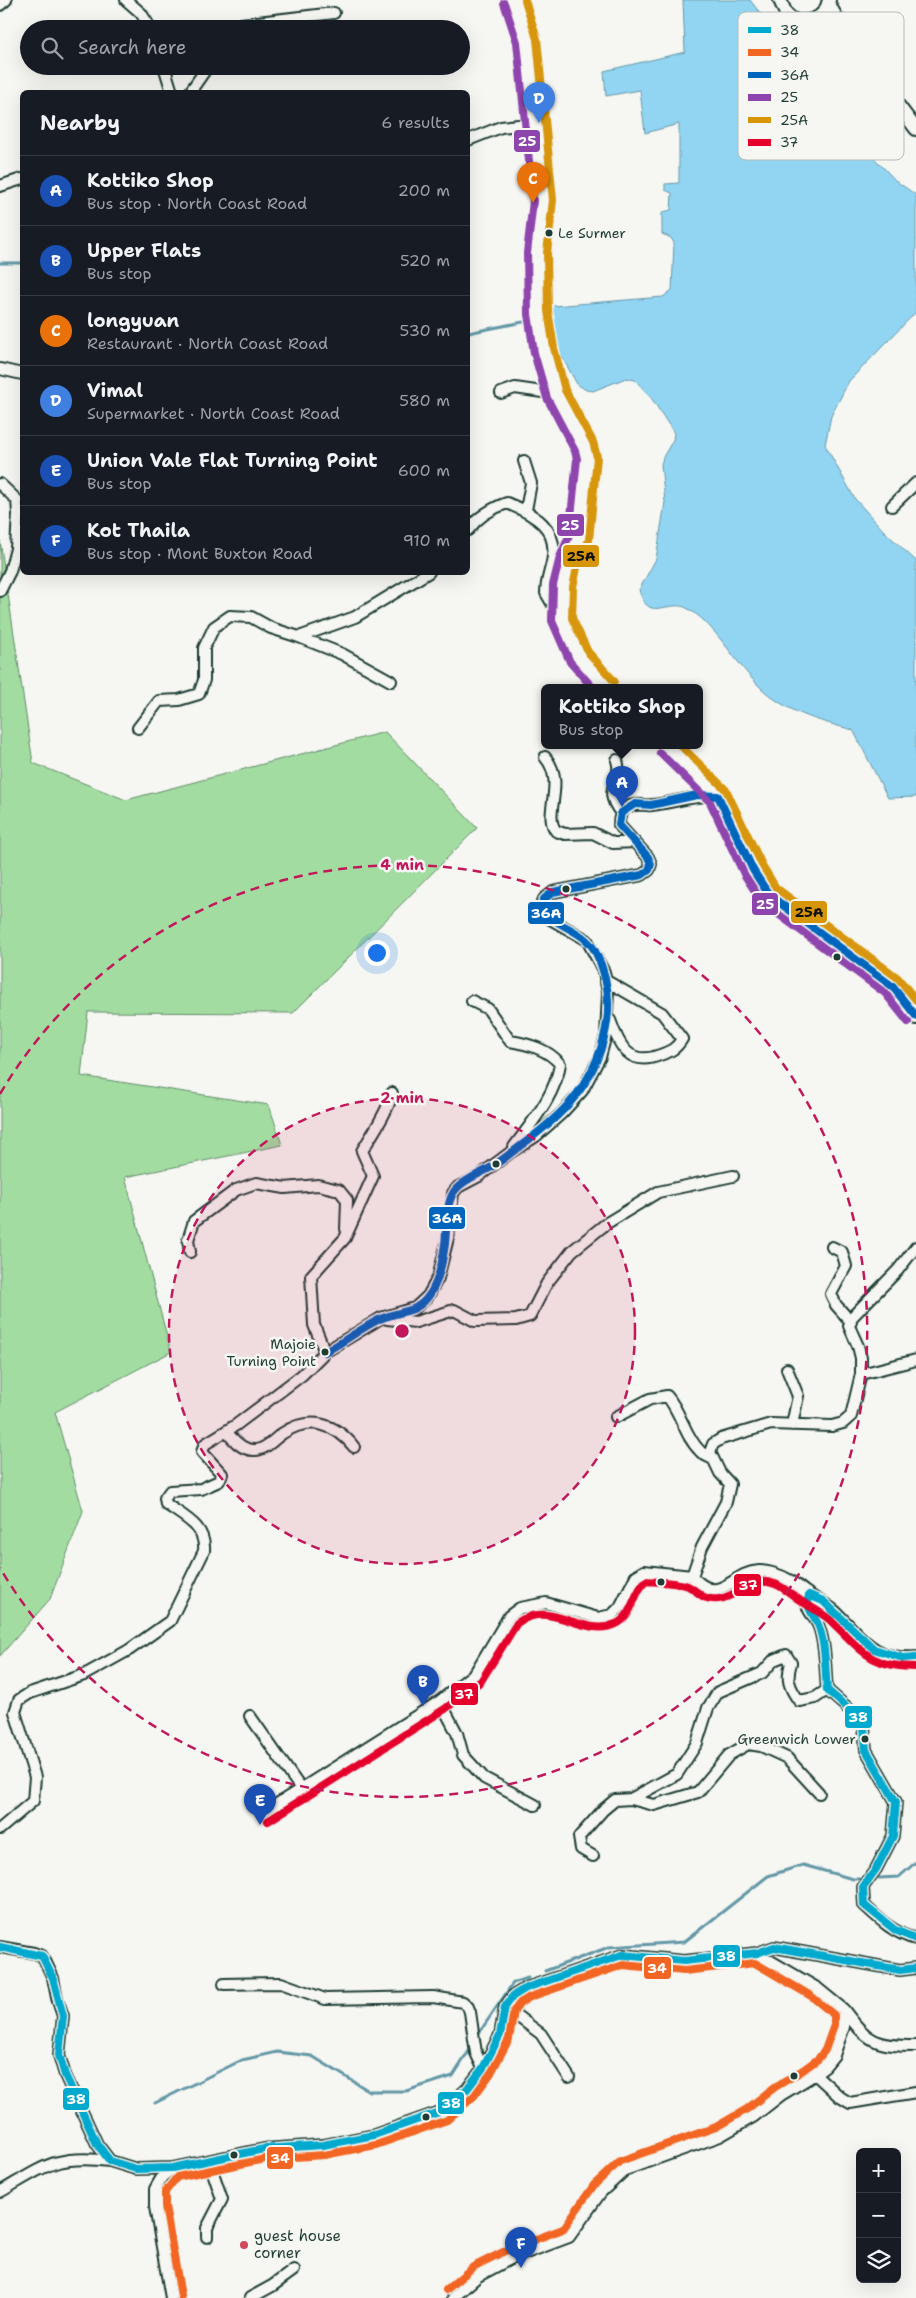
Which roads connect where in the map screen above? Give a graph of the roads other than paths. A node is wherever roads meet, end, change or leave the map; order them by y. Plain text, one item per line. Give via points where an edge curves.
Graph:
1 (6, 0) edge
2 (126, 0) edge
3 (514, 0) edge
4 (780, 0) edge
5 (0, 6) edge
6 (785, 12) edge
7 (334, 13) dead end
8 (145, 20) edge
9 (275, 20) edge
10 (167, 75) edge
11 (202, 75) edge
12 (171, 90) edge
13 (191, 90) edge
14 (904, 112) edge
15 (536, 124) junction
16 (916, 128) edge
17 (470, 139) edge
18 (20, 180) edge
19 (0, 186) edge
20 (0, 369) edge
21 (20, 374) edge
22 (500, 393) dead end
23 (556, 394) junction
24 (524, 461) dead end
25 (916, 483) edge
26 (0, 484) edge
27 (892, 506) dead end
28 (526, 510) junction
29 (470, 528) edge
30 (424, 575) edge
31 (0, 591) edge
32 (562, 620) junction
33 (299, 637) junction
34 (391, 681) dead end
35 (603, 684) edge
36 (138, 728) dead end
37 (670, 749) edge
38 (545, 757) dead end
39 (617, 760) dead end
40 (718, 796) junction
41 (621, 813) junction
42 (635, 842) junction
43 (606, 980) junction
44 (472, 1001) dead end
45 (608, 1016) junction
46 (916, 1016) edge
47 (392, 1093) dead end
48 (510, 1152) junction
49 (733, 1176) dead end
50 (345, 1238) junction
51 (832, 1247) dead end
52 (916, 1247) edge
53 (190, 1252) dead end
54 (381, 1318) junction
55 (851, 1322) junction
56 (325, 1352) junction
57 (916, 1360) edge
58 (787, 1369) dead end
59 (860, 1374) junction
60 (616, 1417) dead end
61 (792, 1425) junction
62 (226, 1432) junction
63 (354, 1447) dead end
64 (714, 1459) junction
65 (692, 1576) junction
66 (809, 1595) junction
67 (916, 1657) edge
68 (827, 1690) junction
69 (440, 1701) junction
70 (250, 1716) dead end
71 (301, 1789) junction
72 (820, 1793) dead end
73 (631, 1798) junction
74 (535, 1805) dead end
75 (263, 1813) dead end
76 (0, 1829) edge
77 (593, 1856) dead end
78 (916, 1939) edge
79 (0, 1947) edge
80 (757, 1953) junction
81 (916, 1968) edge
82 (224, 1984) dead end
83 (505, 2007) junction
84 (844, 2010) junction
85 (915, 2045) edge
86 (483, 2068) junction
87 (815, 2074) junction
88 (569, 2077) dead end
89 (916, 2092) edge
90 (110, 2161) junction
91 (209, 2161) junction
92 (172, 2168) junction
93 (0, 2192) edge
94 (207, 2237) dead end
95 (294, 2270) dead end
96 (171, 2298) edge
97 (250, 2298) edge
98 (453, 2298) edge

1 - 5 street
2 - 8 street
3 - 15 main road via 527,40
4 - 6 street
7 - 9 street
10 - 12 street
11 - 13 street
14 - 16 street
15 - 17 street via 501,127
15 - 23 main road via 543,201 537,253 539,318
18 - 19 street
20 - 21 street
22 - 23 street via 515,388
23 - 32 main road via 584,447 587,463 579,540 569,560 563,586
24 - 28 street via 531,484
25 - 27 street
26 - 31 street via 17,500 18,513 16,549
28 - 29 street via 507,503 496,506
28 - 32 street via 551,533 555,544 546,593
30 - 33 street via 355,618
32 - 35 main road via 579,657
33 - 34 street via 342,654
33 - 36 street via 251,617 230,616 214,626 204,648 204,680 199,694 159,701
37 - 40 main road
38 - 42 street via 554,776 555,794 550,821 556,831 565,834 593,833 619,844
39 - 41 street via 619,772 611,795
40 - 41 street via 696,795 651,806 635,804
40 - 46 main road via 753,870 769,895 892,986
41 - 42 street via 619,825
42 - 43 street via 651,864 642,875 553,892 541,906 545,916 588,940
43 - 45 street
43 - 45 street via 662,1013 682,1039 677,1048 641,1059 630,1055 618,1043
44 - 48 street via 488,1009 510,1041 544,1050 560,1064 555,1085
45 - 48 street via 600,1057 582,1091 536,1136
47 - 50 street via 390,1104 362,1151 372,1176
48 - 54 street via 453,1193 446,1246 438,1278 428,1296 416,1308
49 - 54 street via 658,1192 607,1223 572,1250 547,1283 530,1316 516,1320 475,1321 454,1310 416,1322
50 - 53 street via 347,1200 339,1190 318,1184 286,1188 256,1183 228,1196 194,1221 188,1240
50 - 56 street via 311,1276 314,1325
51 - 55 street via 842,1252 846,1266 831,1294
52 - 55 street via 852,1317
54 - 56 street
55 - 59 street via 849,1326 860,1352
56 - 62 street via 302,1375
57 - 59 street
58 - 61 street via 798,1396
59 - 61 street via 851,1416 843,1423 832,1426
60 - 64 street via 650,1399 667,1396 676,1406 699,1451
61 - 64 street via 771,1424 721,1440 713,1444 710,1452
62 - 63 street via 242,1446 254,1450 262,1449 292,1427 326,1424 345,1435
62 - 76 street via 205,1444 202,1452 222,1474 219,1481 201,1488 170,1491 165,1498 166,1504 198,1527 205,1540 204,1551 170,1621 129,1650 84,1675 30,1693 19,1700 15,1712 35,1777 33,1800
64 - 65 street via 730,1484 726,1502 702,1548
65 - 66 street via 701,1587 723,1589 759,1571 789,1580
65 - 69 street via 644,1571 636,1576 616,1611 598,1618 546,1603 520,1608 509,1616 475,1673
66 - 67 street via 823,1601 874,1650 902,1658
66 - 68 street via 808,1610 818,1624 824,1646
68 - 73 street via 815,1698 799,1701 787,1677 791,1663 786,1655 774,1660 762,1673 718,1692 708,1708 697,1743 677,1774
68 - 78 street via 859,1718 864,1727 866,1750 896,1802 893,1836 863,1887 864,1905 903,1936
69 - 71 street
69 - 74 street via 457,1733 463,1755 484,1778
70 - 71 street
71 - 75 street
72 - 73 street via 787,1758 761,1746 748,1744 729,1755 698,1792 654,1805
73 - 77 street via 615,1800 579,1837 581,1849
79 - 90 street via 34,1953 42,1956 46,1963 63,2016 59,2055 64,2075 97,2144
80 - 81 street via 774,1947 900,1970
80 - 83 street via 684,1961 622,1956 526,1988 513,1996
80 - 84 street via 817,1988
82 - 86 street via 282,1984 325,1999 433,1997 462,2002 470,2012 476,2053
83 - 86 street via 500,2035
83 - 88 street via 541,2034
84 - 85 street via 876,2042
84 - 87 street via 844,2027 834,2055
86 - 91 street via 467,2089 442,2111 374,2135 322,2145 264,2149
87 - 89 street via 850,2103
87 - 98 street via 720,2136 624,2170 601,2192 570,2237 510,2259 478,2276
90 - 92 street via 136,2169
90 - 93 street via 85,2158 49,2163
91 - 92 street
91 - 94 street via 222,2199 207,2228
92 - 96 street via 154,2189
95 - 97 street

